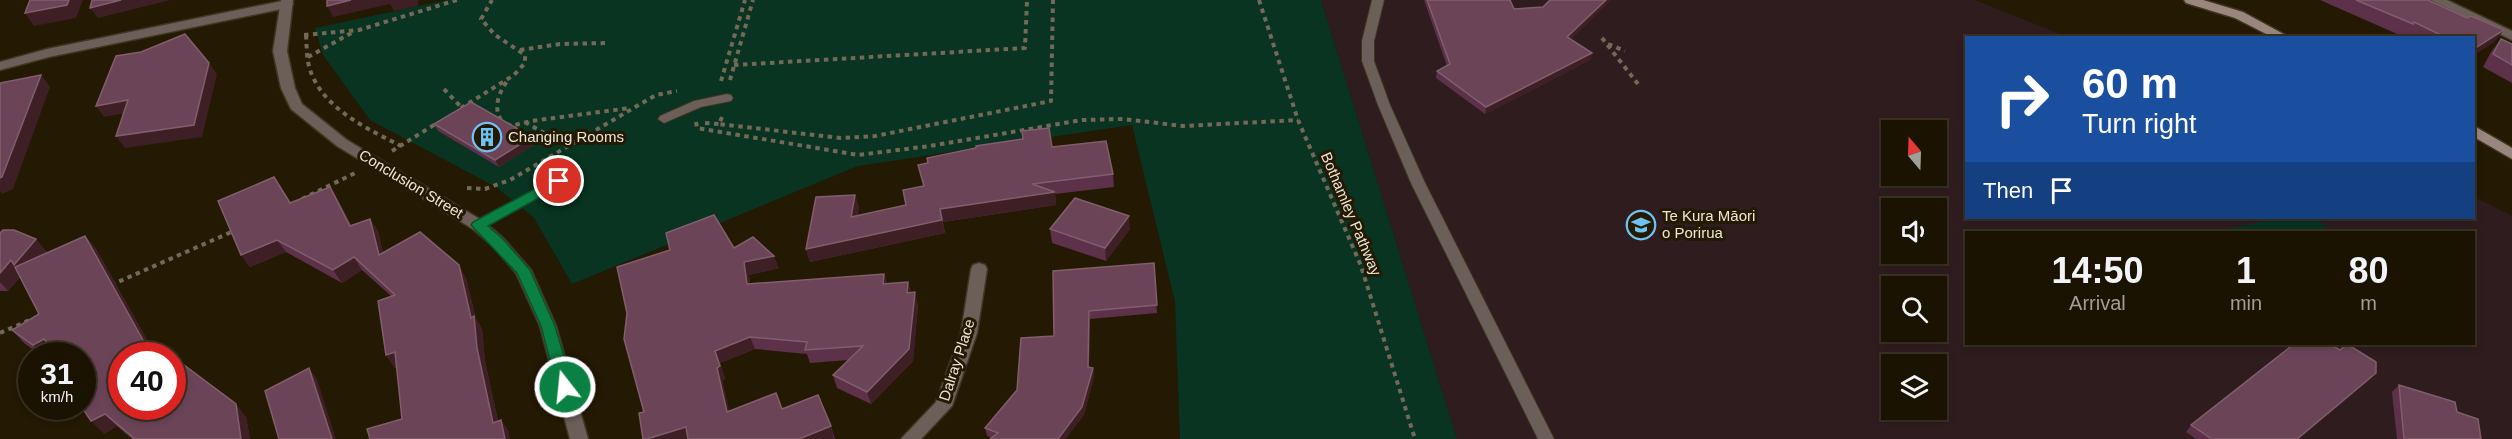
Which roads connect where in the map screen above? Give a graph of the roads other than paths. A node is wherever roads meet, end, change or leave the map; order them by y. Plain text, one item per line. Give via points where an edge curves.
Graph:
1 (1378, 0) edge
2 (2437, 0) edge
3 (2196, 1) edge
4 (287, 2) edge
5 (2281, 36) edge
6 (2512, 36) edge
7 (0, 66) edge
8 (727, 98) road end
9 (664, 119) dead end
10 (2475, 132) edge
11 (2512, 154) edge
12 (559, 181) dead end
13 (478, 225) junction
14 (980, 269) dead end
15 (579, 439) edge
16 (910, 439) edge
17 (1546, 439) edge

1 - 17 lane via 1368,41 1368,61 1384,105 1418,183
2 - 6 street
3 - 5 main road via 2239,15
4 - 7 street
4 - 13 street, Conclusion Street via 280,51 296,106 342,143
8 - 9 lane via 698,104
10 - 11 main road
12 - 13 lane
13 - 15 street, Conclusion Street via 523,270 548,326
14 - 16 street, Dalray Place via 969,333 943,406

